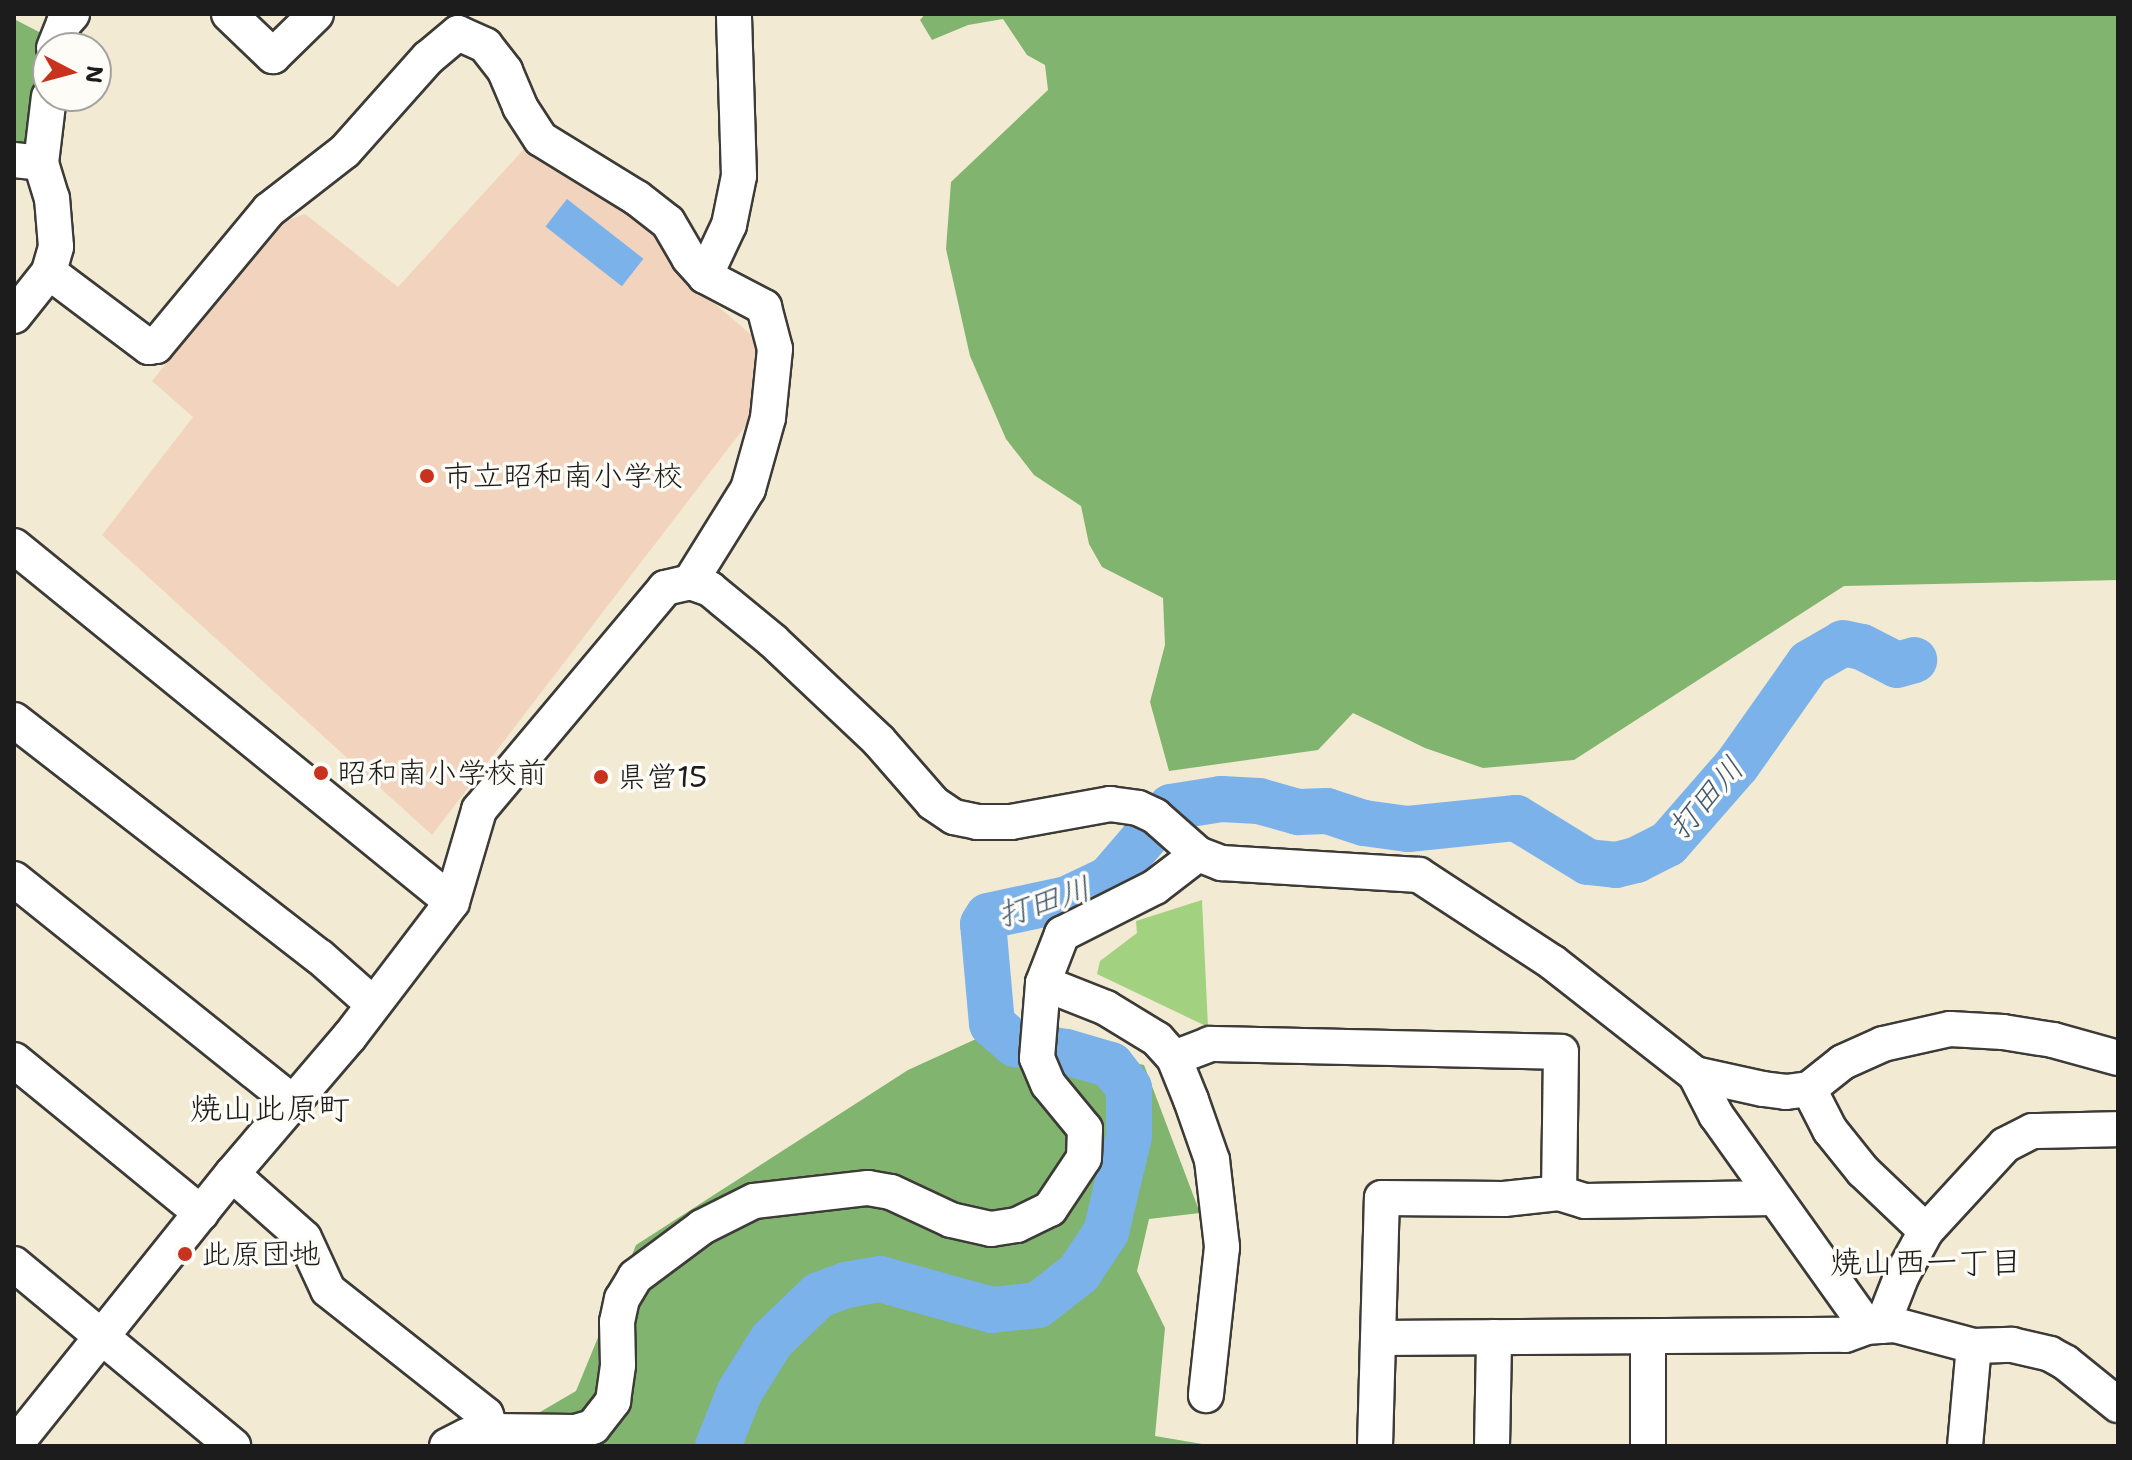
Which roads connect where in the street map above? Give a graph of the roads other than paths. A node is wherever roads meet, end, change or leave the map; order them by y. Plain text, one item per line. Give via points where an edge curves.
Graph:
1 (72, 14) edge
2 (229, 14) edge
3 (316, 14) edge
4 (734, 14) edge
5 (457, 23) edge
6 (60, 32) edge
7 (44, 112) edge
8 (28, 162) edge
9 (49, 272) junction
10 (705, 276) junction
11 (14, 316) edge
12 (14, 546) edge
13 (690, 582) junction
14 (14, 720) edge
15 (1198, 854) junction
16 (14, 879) edge
17 (452, 902) junction
18 (1043, 983) junction
19 (373, 1004) junction
20 (1174, 1058) junction
21 (2118, 1058) edge
22 (14, 1060) edge
23 (1695, 1074) junction
24 (1809, 1089) junction
25 (292, 1102) junction
26 (2118, 1129) edge
27 (232, 1174) junction
28 (1559, 1193) junction
29 (1774, 1198) junction
30 (201, 1213) junction
31 (1926, 1231) junction
32 (14, 1264) edge
33 (1874, 1327) junction
34 (1494, 1337) junction
35 (102, 1338) junction
36 (1378, 1338) junction
37 (1648, 1338) junction
38 (1974, 1346) junction
39 (1206, 1395) dead end
40 (2118, 1405) edge
41 (491, 1431) junction
42 (223, 1443) edge
43 (14, 1446) edge
44 (447, 1446) edge
45 (1375, 1446) edge
46 (1492, 1446) edge
47 (1648, 1446) edge
48 (1965, 1446) edge

1 - 6 street
2 - 3 street via 273,56
4 - 10 street via 739,176 729,225
5 - 9 street via 345,151 269,210 156,346 149,347
5 - 10 street via 485,45 505,71 541,139 668,222
7 - 8 street
8 - 9 street via 55,214 56,247
9 - 11 street
10 - 13 street via 764,307 775,349 768,418 748,489
12 - 17 street
13 - 15 street via 710,589 808,673 879,741 933,803 954,817 1011,822 1110,804 1138,808
13 - 17 street via 665,588 479,810
14 - 19 street
15 - 18 street via 1155,887 1062,934
15 - 23 street via 1222,863 1419,875 1552,962
16 - 25 street
17 - 19 street
18 - 20 street via 1106,1008 1157,1039
18 - 41 street via 1037,1048 1048,1084 1085,1129 1084,1158 1050,1209 1017,1225 991,1229 951,1220 891,1192 868,1188 754,1201 702,1227 635,1277 617,1322 613,1401 593,1427 575,1432
19 - 25 street
20 - 28 street via 1210,1044 1561,1052
20 - 39 street via 1212,1160 1221,1233
21 - 24 street via 2028,1036 1950,1029 1883,1044 1843,1062
22 - 30 street
23 - 24 street via 1763,1089
23 - 29 street via 1716,1115
24 - 31 street via 1830,1130 1863,1171
25 - 27 street
26 - 31 street via 2033,1131 2005,1145
27 - 30 street
27 - 41 street via 304,1238 328,1290 486,1415
28 - 29 street via 1585,1201
28 - 36 street via 1504,1199 1382,1198
29 - 33 street
30 - 35 street
31 - 33 street
32 - 35 street
33 - 37 street via 1845,1335
33 - 38 street via 1895,1325
34 - 36 street
34 - 37 street
34 - 46 street
35 - 42 street
35 - 43 street
36 - 45 street
37 - 47 street
38 - 40 street via 2012,1345 2050,1354
38 - 48 street
41 - 44 street

